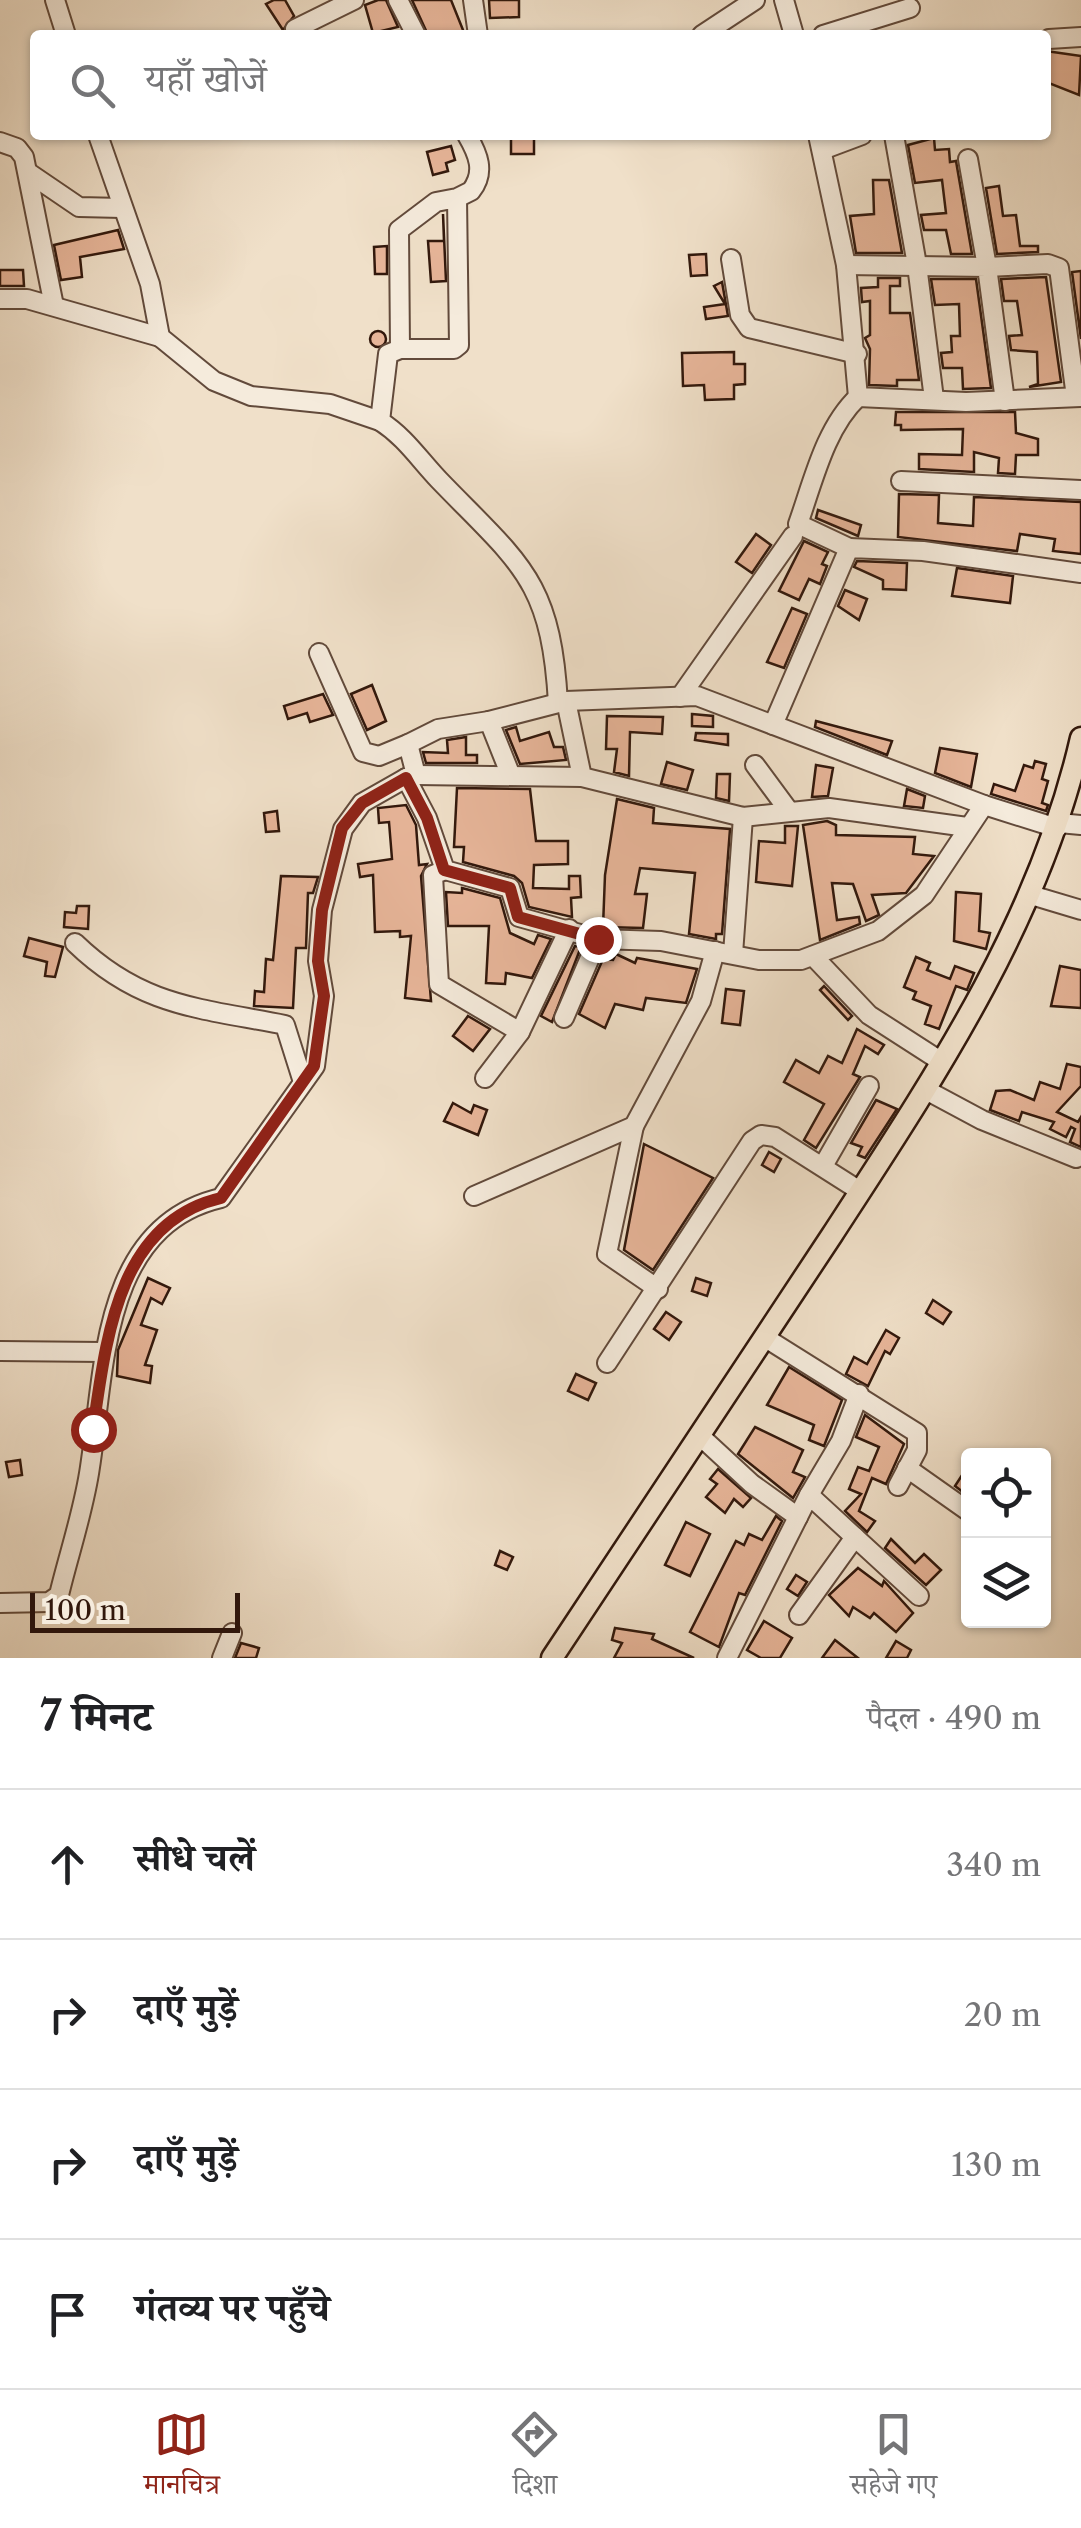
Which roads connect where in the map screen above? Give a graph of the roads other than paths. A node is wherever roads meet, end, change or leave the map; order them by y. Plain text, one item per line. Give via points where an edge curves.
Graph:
1 (55, 0) edge
2 (354, 0) edge
3 (398, 0) edge
4 (473, 0) edge
5 (755, 0) edge
6 (784, 0) edge
7 (910, 8) dead end
8 (295, 29) dead end
9 (864, 29) edge
10 (64, 30) edge
11 (413, 30) edge
12 (477, 30) edge
13 (710, 30) edge
14 (793, 30) edge
15 (1081, 36) edge
16 (1051, 39) edge
17 (100, 140) edge
18 (469, 140) edge
19 (895, 140) edge
20 (0, 142) edge
21 (820, 143) edge
22 (968, 159) dead end
23 (28, 173) junction
24 (457, 198) junction
25 (122, 208) junction
26 (730, 259) dead end
27 (846, 265) junction
28 (917, 265) junction
29 (986, 267) junction
30 (0, 299) edge
31 (54, 306) junction
32 (160, 337) junction
33 (400, 349) junction
34 (857, 354) junction
35 (858, 397) junction
36 (1078, 398) edge
37 (934, 399) junction
38 (1005, 401) junction
39 (380, 422) junction
40 (901, 481) dead end
41 (1081, 490) edge
42 (793, 536) dead end
43 (849, 548) junction
44 (1081, 572) edge
45 (319, 653) dead end
46 (680, 697) junction
47 (562, 702) junction
48 (489, 721) junction
49 (774, 724) junction
50 (1081, 738) edge
51 (408, 744) junction
52 (756, 765) dead end
53 (511, 776) junction
54 (411, 777) junction
55 (582, 777) junction
56 (984, 805) junction
57 (788, 811) junction
58 (743, 818) junction
59 (1081, 825) edge
60 (1058, 826) junction
61 (967, 827) junction
62 (444, 870) junction
63 (1031, 895) junction
64 (1081, 910) edge
65 (570, 930) junction
66 (598, 939) junction
67 (74, 944) dead end
68 (724, 952) junction
69 (812, 956) junction
70 (564, 1018) dead end
71 (520, 1032) junction
72 (942, 1062) junction
73 (485, 1078) dead end
74 (303, 1082) junction
75 (869, 1086) dead end
76 (926, 1090) junction
77 (634, 1126) junction
78 (1076, 1158) dead end
79 (823, 1166) junction
80 (860, 1192) junction
81 (474, 1196) dead end
82 (658, 1289) junction
83 (764, 1336) junction
84 (0, 1351) edge
85 (103, 1352) junction
86 (607, 1363) dead end
87 (859, 1394) junction
88 (699, 1434) junction
89 (908, 1468) junction
90 (898, 1486) dead end
91 (809, 1495) junction
92 (961, 1506) edge
93 (798, 1517) junction
94 (855, 1537) junction
95 (919, 1596) dead end
96 (0, 1602) edge
97 (799, 1615) dead end
98 (232, 1633) dead end
99 (222, 1658) edge
100 (552, 1658) edge
101 (727, 1658) edge

1 - 10 street
2 - 8 street
3 - 11 street
4 - 12 street
5 - 13 street
6 - 14 street
7 - 9 street
15 - 16 street
17 - 25 street
18 - 24 street via 479,160 478,182
19 - 28 street
20 - 23 street via 17,148
21 - 27 street
22 - 29 street
23 - 25 street via 78,207
23 - 31 street
24 - 33 street via 436,202 398,230
24 - 33 street via 459,345
25 - 32 street via 150,284
26 - 34 street via 740,315 749,328
27 - 28 street
27 - 34 street
28 - 29 street
28 - 37 street
29 - 36 street via 1059,268
29 - 38 street
30 - 31 street
31 - 32 street
32 - 39 street via 214,381 250,396 330,404
33 - 39 street via 388,354 383,368
34 - 35 street
35 - 37 street
35 - 43 street via 844,410 820,460 798,524
36 - 38 street
37 - 38 street
39 - 47 street via 400,434 525,571 548,623
40 - 41 street
42 - 46 street
43 - 44 street
43 - 49 street
45 - 51 street via 364,752 379,756
46 - 47 street
46 - 49 street via 697,696
47 - 48 street
47 - 55 street
48 - 51 street via 438,730
48 - 53 street
49 - 56 street
50 - 60 main road
51 - 54 street
52 - 57 street
53 - 54 street
53 - 55 street
54 - 62 street
54 - 74 street via 362,803 342,828 322,910 320,1035
55 - 58 street
56 - 60 street
56 - 61 street
57 - 58 street
57 - 61 street via 829,808
58 - 68 street
59 - 60 street
60 - 63 main road
61 - 69 street via 924,895 878,930
62 - 65 street via 510,888 518,917
62 - 71 street via 433,876 439,984
63 - 64 street
63 - 72 main road
65 - 66 street
65 - 71 street
66 - 68 street via 661,940
66 - 70 street
67 - 74 street via 127,987 216,1015 285,1025
68 - 69 street via 759,960
68 - 77 street
69 - 72 street via 868,1015
71 - 73 street
72 - 76 main road
74 - 85 street via 221,1198 190,1205 162,1227 114,1308
75 - 79 street
76 - 78 street
76 - 80 main road
77 - 81 street
77 - 82 street via 608,1254
79 - 80 street
79 - 82 street via 760,1135
80 - 83 main road
82 - 86 street
83 - 87 street
83 - 88 main road
84 - 85 street
85 - 96 street via 90,1468 59,1595 48,1602
87 - 89 street via 917,1433
87 - 91 street
88 - 93 street
88 - 100 main road
89 - 90 street
89 - 92 street
91 - 93 street
91 - 94 street
93 - 101 street
94 - 95 street
94 - 97 street
98 - 99 street

